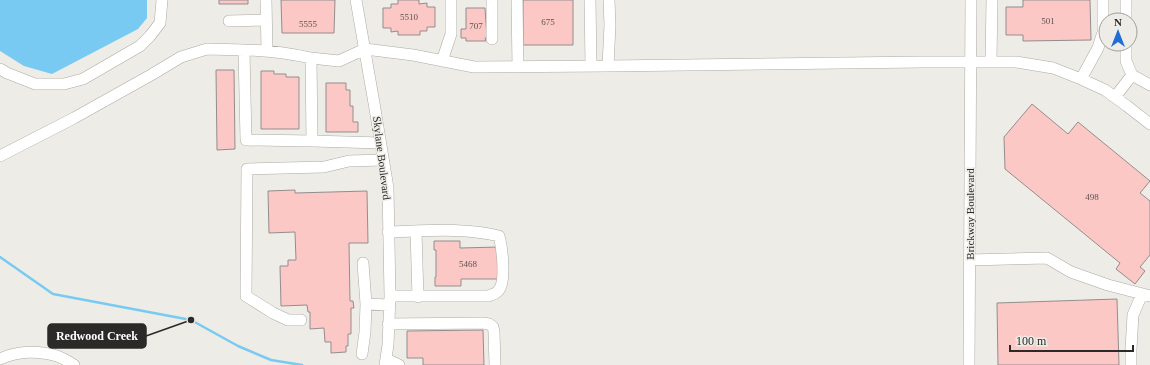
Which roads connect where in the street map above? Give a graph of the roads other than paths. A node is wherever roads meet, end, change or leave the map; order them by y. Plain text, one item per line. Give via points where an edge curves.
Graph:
1 (162, 0) edge
2 (266, 0) edge
3 (356, 0) edge
4 (450, 0) edge
5 (492, 0) edge
6 (517, 0) edge
7 (590, 0) edge
8 (609, 0) edge
9 (971, 0) edge
10 (992, 0) edge
11 (1103, 0) edge
12 (1126, 0) edge
13 (1126, 12) edge
14 (266, 20) junction
15 (229, 21) dead end
16 (492, 39) dead end
17 (365, 49) junction
18 (244, 50) junction
19 (267, 50) junction
20 (1126, 52) edge
21 (311, 58) junction
22 (442, 60) junction
23 (972, 62) junction
24 (991, 62) junction
25 (591, 66) junction
26 (608, 66) junction
27 (518, 67) junction
28 (0, 69) edge
29 (1132, 75) junction
30 (1081, 79) junction
31 (1150, 85) edge
32 (1115, 97) junction
33 (1150, 124) edge
34 (312, 141) junction
35 (381, 144) junction
36 (0, 156) edge
37 (383, 160) junction
38 (416, 231) junction
39 (388, 232) junction
40 (970, 260) junction
41 (364, 263) dead end
42 (1146, 295) edge
43 (418, 297) junction
44 (389, 301) junction
45 (366, 304) junction
46 (300, 320) dead end
47 (388, 324) junction
48 (362, 354) dead end
49 (0, 359) edge
50 (386, 362) edge
51 (74, 365) edge
52 (399, 365) edge
53 (494, 365) edge
54 (969, 365) edge
55 (1131, 365) edge

1 - 28 street via 160,23 150,36 140,46 83,79 64,84 35,84
2 - 14 street
3 - 17 street, Skylane Boulevard
4 - 22 street via 450,34
5 - 16 street
6 - 27 street
7 - 25 street
8 - 26 street
9 - 23 street, Brickway Boulevard
10 - 24 street
11 - 30 street via 1104,32
12 - 13 street
14 - 15 street
14 - 19 street
17 - 21 street via 339,60
17 - 22 street
17 - 35 street, Skylane Boulevard
18 - 19 street
18 - 34 street via 246,140
18 - 36 street via 207,49 181,57 74,118
19 - 21 street
20 - 29 street via 1126,60
21 - 34 street
22 - 27 street via 474,67
23 - 24 street
23 - 26 street
23 - 40 street, Brickway Boulevard
24 - 30 street via 1016,62 1053,68
25 - 26 street
25 - 27 street
29 - 31 street
29 - 32 street
30 - 32 street
32 - 33 street
34 - 35 street
35 - 37 street, Skylane Boulevard
37 - 39 street, Skylane Boulevard via 388,188
37 - 46 street via 350,161 324,167 247,169 246,296 288,320
38 - 39 street
38 - 43 street
38 - 43 street via 484,232 499,236 502,250 502,285 498,292 488,296
39 - 44 street, Skylane Boulevard
40 - 42 street via 1047,258 1072,272
40 - 54 street, Brickway Boulevard
41 - 45 street
42 - 55 street via 1133,315
43 - 44 street
44 - 45 street
44 - 47 street, Skylane Boulevard
45 - 48 street
47 - 50 street, Skylane Boulevard
47 - 53 street via 489,324 494,332
49 - 51 street via 9,355 36,352 58,356
50 - 52 street

